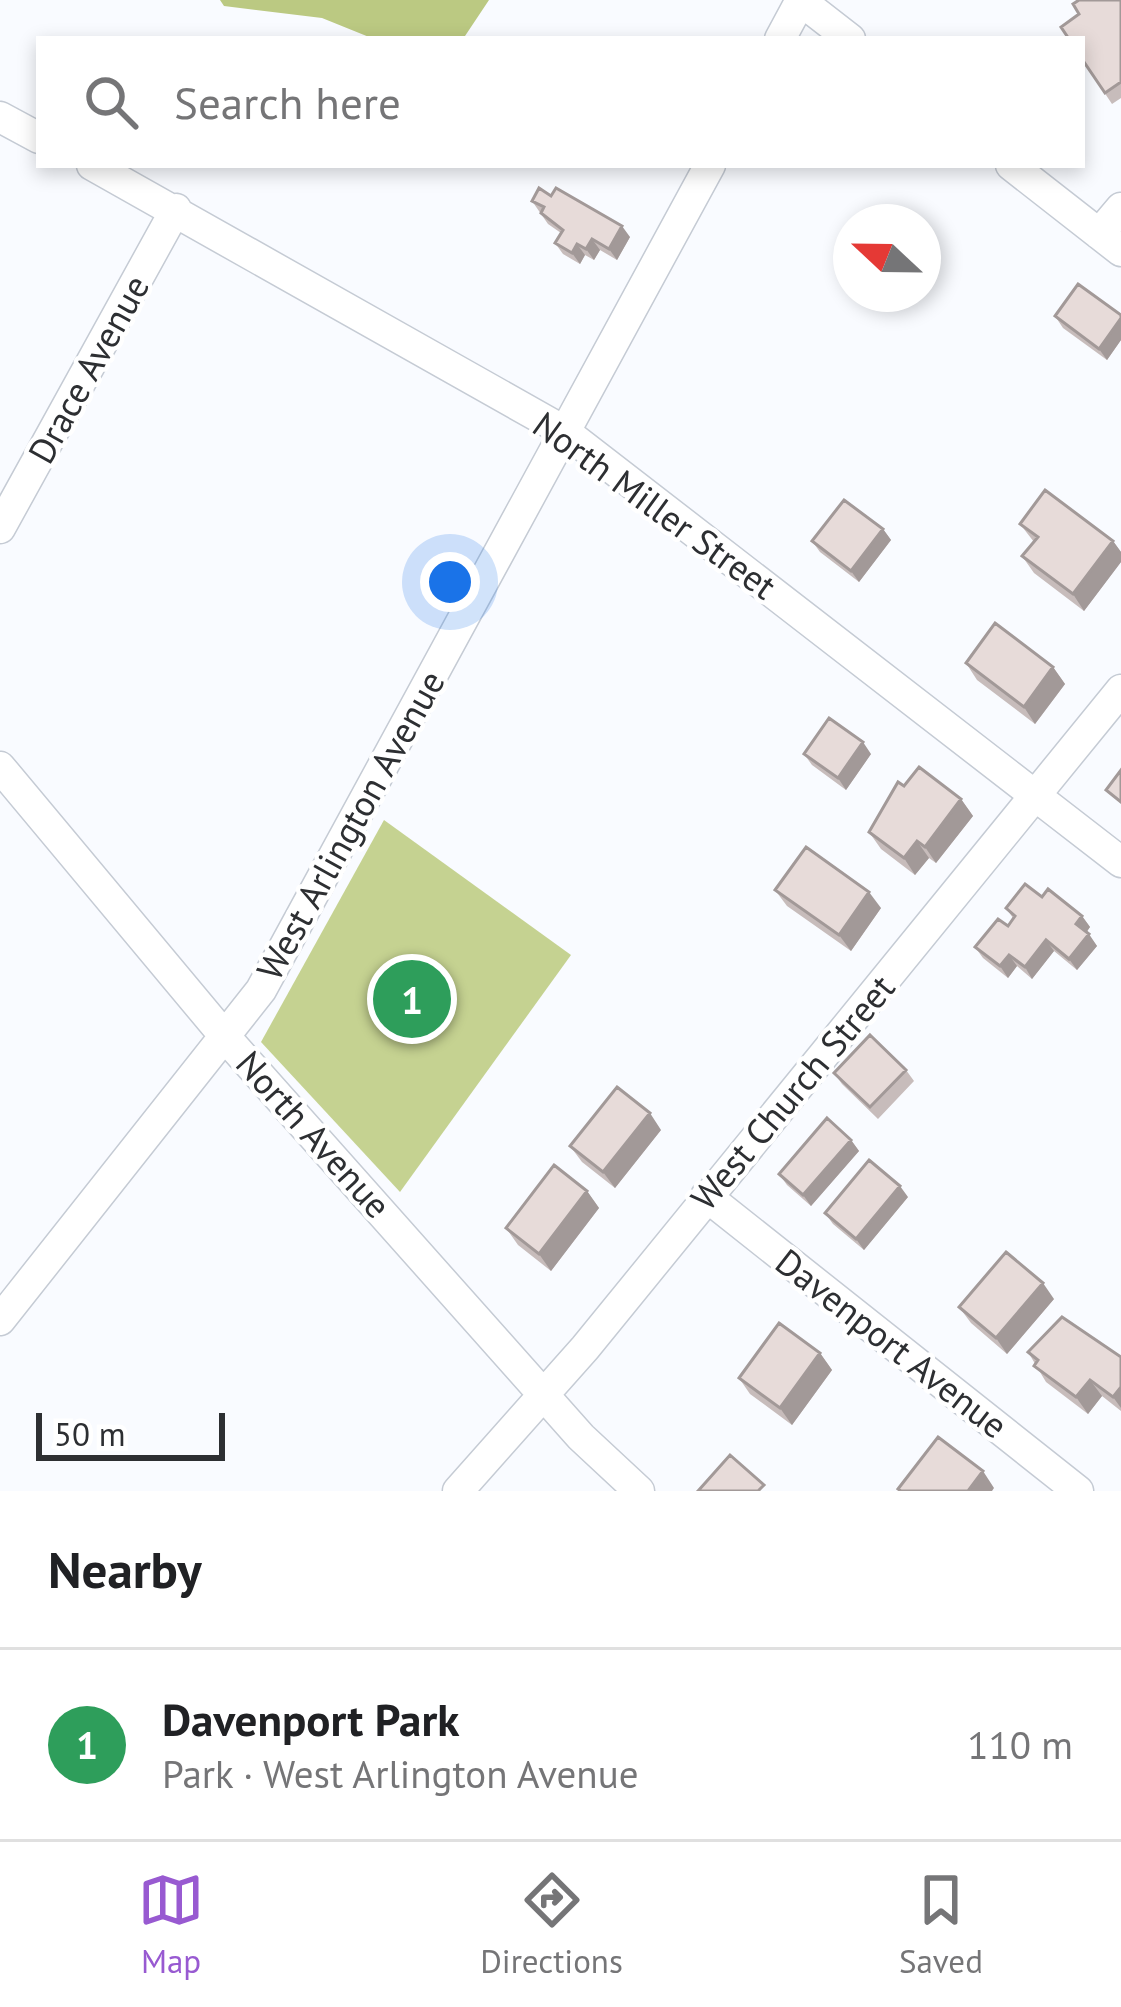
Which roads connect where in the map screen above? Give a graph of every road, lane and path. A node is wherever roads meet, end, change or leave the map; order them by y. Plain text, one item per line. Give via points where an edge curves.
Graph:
1 (801, 0) edge
2 (782, 36) edge
3 (846, 36) edge
4 (0, 117) edge
5 (36, 135) edge
6 (98, 168) edge
7 (708, 168) edge
8 (1015, 168) edge
9 (1121, 208) edge
10 (176, 209) junction
11 (1110, 243) edge
12 (564, 431) junction
13 (0, 528) edge
14 (1121, 689) edge
15 (0, 767) edge
16 (1039, 795) junction
17 (1121, 862) edge
18 (227, 1039) junction
19 (706, 1196) junction
20 (0, 1319) edge
21 (545, 1395) junction
22 (458, 1491) edge
23 (639, 1491) edge
24 (1078, 1491) edge

1 - 2 street
1 - 3 street
4 - 5 street
6 - 10 street, North Miller Street
7 - 12 street, West Arlington Avenue
8 - 11 street
9 - 11 street
10 - 12 street, North Miller Street
10 - 13 street, Drace Avenue
12 - 16 street, North Miller Street
12 - 18 street, West Arlington Avenue
14 - 16 street, West Church Street
15 - 18 street, North Avenue
16 - 17 street, North Miller Street
16 - 19 street, West Church Street
18 - 20 street, West Arlington Avenue
18 - 21 street, North Avenue
19 - 21 street, West Church Street
19 - 24 street, Davenport Avenue
21 - 22 street, West Church Street
21 - 23 street, North Avenue

